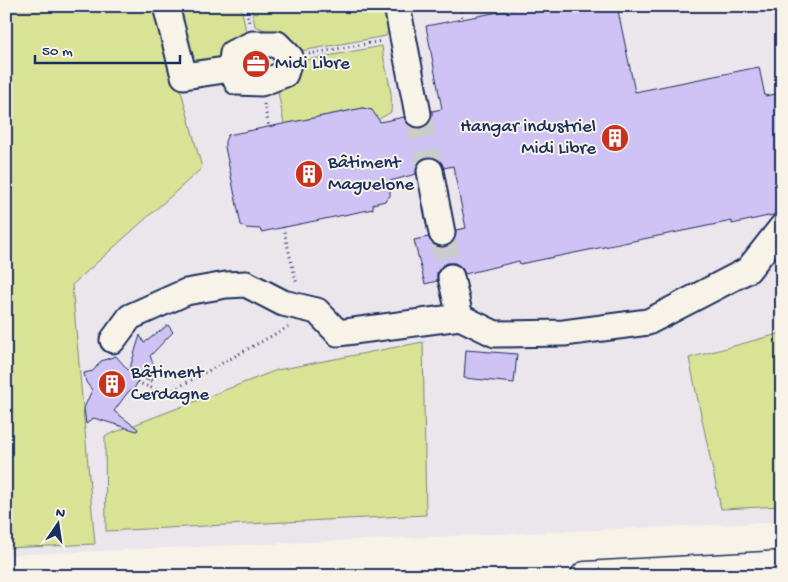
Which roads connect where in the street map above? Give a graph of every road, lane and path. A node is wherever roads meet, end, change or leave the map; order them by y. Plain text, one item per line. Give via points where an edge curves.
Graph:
1 (166, 6) edge
2 (397, 6) edge
3 (460, 6) edge
4 (462, 19) dead end
5 (402, 38) junction
6 (290, 57) junction
7 (231, 69) junction
8 (418, 114) tunnel mouth
9 (430, 171) tunnel mouth
10 (283, 227) dead end
11 (782, 227) edge
12 (442, 233) tunnel mouth
13 (451, 277) tunnel mouth
14 (317, 311) junction
15 (460, 317) junction
16 (113, 340) dead end
17 (136, 382) dead end
18 (782, 565) edge
19 (585, 576) edge

1 - 7 lane via 184,76
2 - 5 lane
3 - 4 path
5 - 6 path
5 - 8 lane
6 - 7 lane via 277,44 253,44 233,53
6 - 7 lane via 285,74 261,83 237,82
9 - 12 lane
10 - 14 path via 296,283
11 - 15 lane via 748,270 648,322 564,333 495,334
13 - 15 lane
14 - 15 lane via 338,333
14 - 16 lane via 283,303 246,284 226,285 186,292 130,317
14 - 17 path via 166,394
18 - 19 highway

